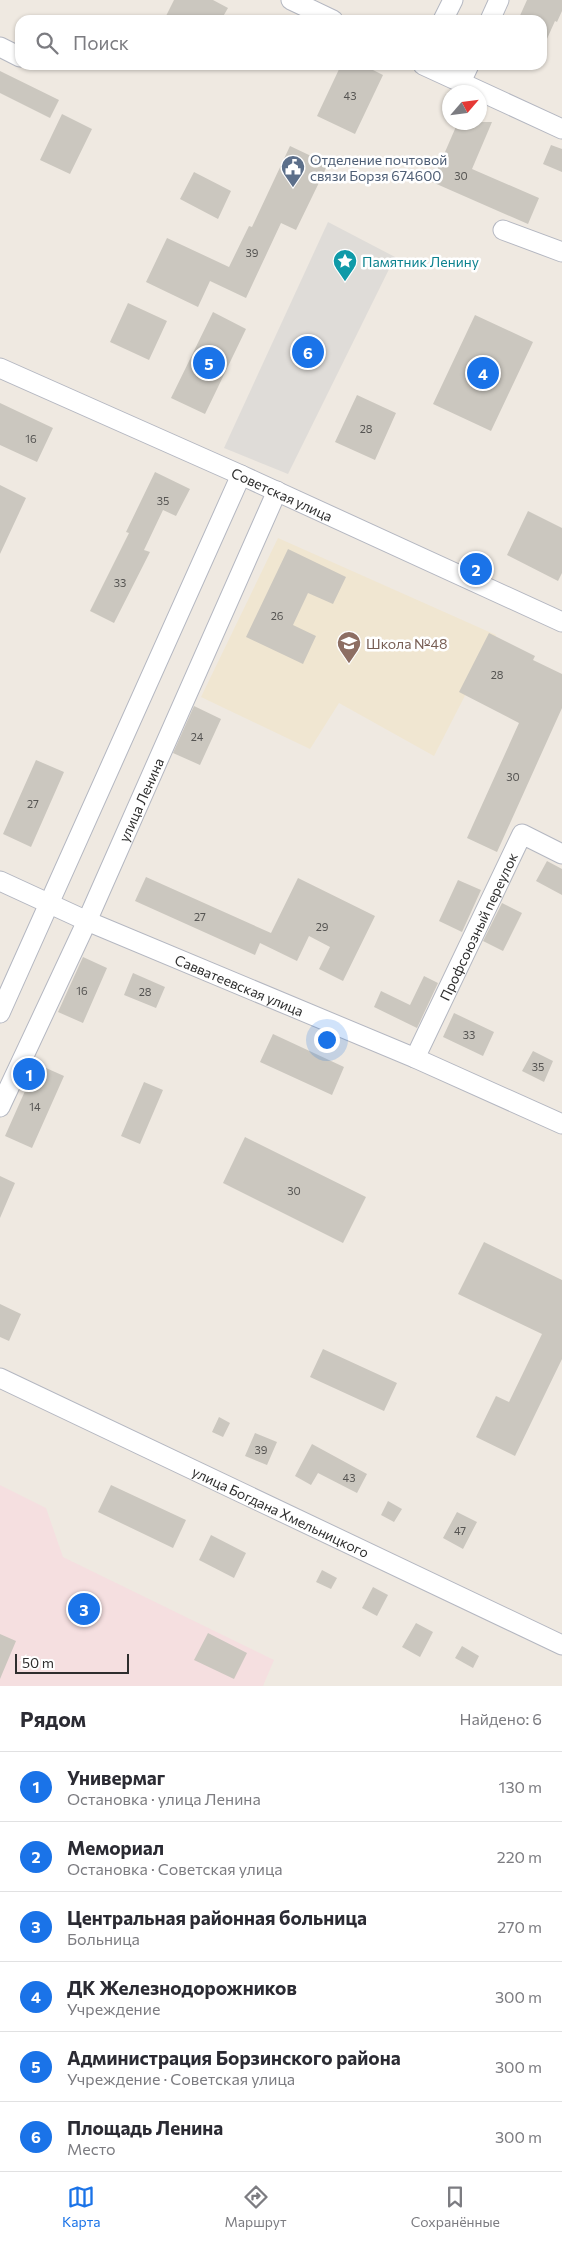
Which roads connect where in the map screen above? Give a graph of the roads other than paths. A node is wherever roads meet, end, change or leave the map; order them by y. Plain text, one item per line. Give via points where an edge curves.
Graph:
1 (291, 0) edge
2 (453, 0) edge
3 (499, 0) edge
4 (316, 5) edge
5 (327, 15) edge
6 (446, 15) edge
7 (492, 15) edge
8 (0, 47) edge
9 (15, 54) edge
10 (434, 70) edge
11 (467, 70) edge
12 (461, 82) junction
13 (562, 129) edge
14 (502, 230) dead end
15 (562, 252) edge
16 (0, 368) edge
17 (240, 475) junction
18 (277, 491) junction
19 (562, 622) edge
20 (562, 854) edge
21 (0, 881) edge
22 (50, 905) junction
23 (87, 921) junction
24 (0, 1013) edge
25 (415, 1058) junction
26 (0, 1107) edge
27 (562, 1124) edge
28 (0, 1378) edge
29 (562, 1645) edge

1 - 4 street
2 - 6 street
3 - 7 street
4 - 5 street
8 - 9 street
10 - 12 street
11 - 12 street
12 - 13 street
14 - 15 street
16 - 17 street, Советская улица
17 - 18 street, Советская улица
17 - 22 street
18 - 19 street, Советская улица
18 - 23 street, улица Ленина
20 - 25 street, Профсоюзный переулок via 522,834
21 - 22 street, Савватеевская улица
22 - 23 street, Савватеевская улица
22 - 24 street
23 - 25 street, Савватеевская улица
23 - 26 street, улица Ленина
25 - 27 street, Савватеевская улица
28 - 29 street, улица Богдана Хмельницкого

